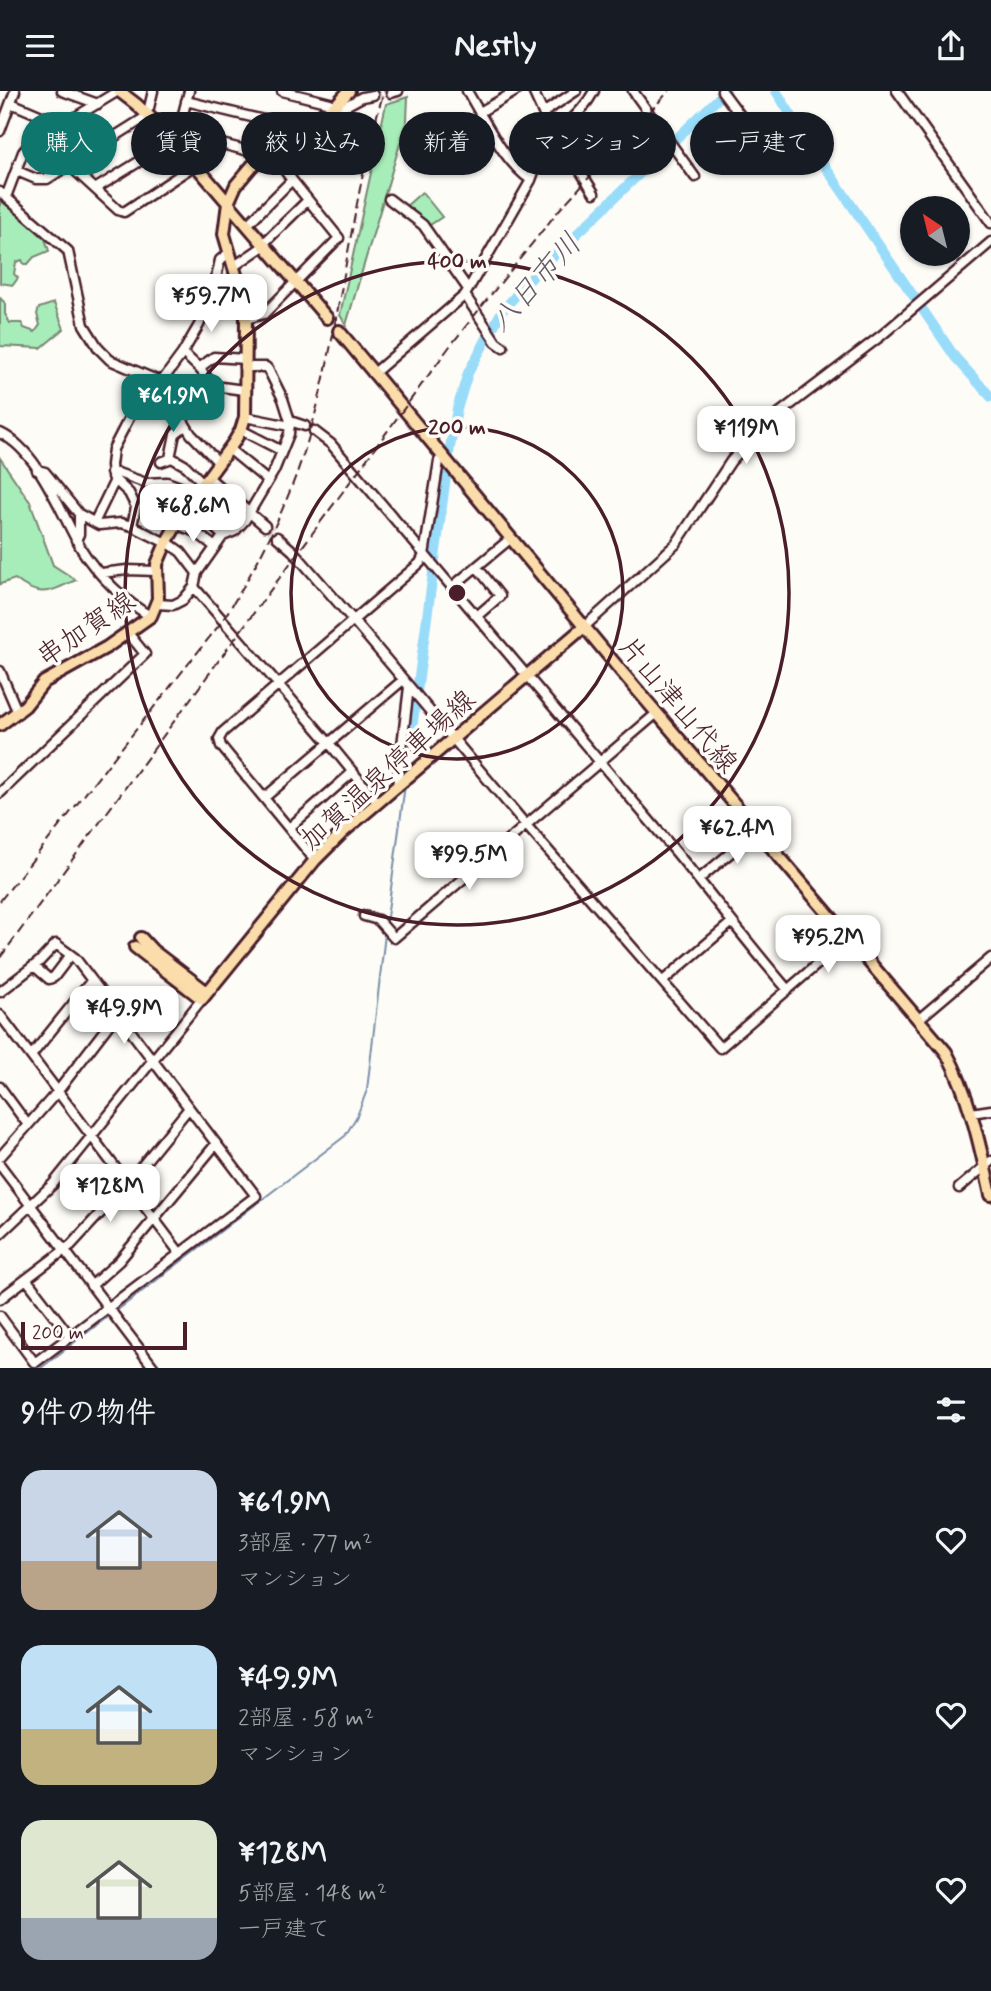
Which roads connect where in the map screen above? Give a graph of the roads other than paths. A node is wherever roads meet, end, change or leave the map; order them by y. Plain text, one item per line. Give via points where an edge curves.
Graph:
1 (15, 91) edge
2 (62, 91) edge
3 (118, 91) edge
4 (153, 91) edge
5 (189, 91) edge
6 (282, 91) edge
7 (349, 91) edge
8 (467, 91) edge
9 (516, 91) edge
10 (533, 91) edge
11 (576, 91) edge
12 (633, 91) edge
13 (722, 91) edge
14 (897, 91) edge
15 (590, 93) edge
16 (373, 95) dead end
17 (186, 101) junction
18 (11, 103) junction
19 (98, 104) junction
20 (334, 107) junction
21 (32, 112) edge
22 (85, 112) edge
23 (146, 112) edge
24 (147, 112) edge
25 (183, 112) edge
26 (327, 112) edge
27 (480, 112) joint
28 (543, 112) edge
29 (544, 112) edge
30 (580, 112) edge
31 (738, 112) edge
32 (241, 114) edge
33 (0, 131) edge
34 (495, 136) edge
35 (21, 160) edge
36 (131, 165) edge
37 (18, 171) junction
38 (21, 172) edge
39 (27, 175) edge
40 (54, 175) edge
41 (80, 175) edge
42 (180, 175) edge
43 (204, 175) edge
44 (246, 175) edge
45 (287, 175) edge
46 (533, 175) edge
47 (583, 175) edge
48 (695, 177) dead end
49 (292, 180) junction
50 (531, 180) junction
51 (95, 189) junction
52 (594, 193) dead end
53 (3, 194) edge
54 (308, 199) junction
55 (389, 199) dead end
56 (228, 203) junction
57 (991, 223) edge
58 (247, 225) junction
59 (991, 242) edge
60 (264, 244) junction
61 (229, 253) junction
62 (233, 267) junction
63 (296, 281) junction
64 (466, 292) junction
65 (327, 318) dead end
66 (246, 319) junction
67 (338, 331) dead end
68 (500, 344) dead end
69 (183, 353) junction
70 (244, 363) junction
71 (199, 368) junction
72 (373, 374) junction
73 (159, 381) junction
74 (244, 390) junction
75 (245, 417) junction
76 (290, 424) junction
77 (185, 426) junction
78 (305, 426) dead end
79 (241, 430) junction
80 (314, 431) dead end
81 (0, 433) edge
82 (229, 449) junction
83 (282, 451) junction
84 (441, 458) junction
85 (219, 463) junction
86 (36, 470) junction
87 (113, 477) junction
88 (268, 481) junction
89 (203, 484) junction
90 (189, 503) junction
91 (250, 513) junction
92 (79, 514) junction
93 (95, 521) junction
94 (176, 524) junction
95 (132, 526) junction
96 (265, 526) tunnel mouth
97 (223, 536) junction
98 (277, 537) tunnel mouth
99 (510, 539) junction
100 (76, 540) junction
101 (167, 543) junction
102 (215, 547) junction
103 (426, 557) junction
104 (477, 567) junction
105 (156, 571) junction
106 (101, 573) junction
107 (197, 573) junction
108 (194, 587) junction
109 (452, 587) junction
110 (157, 604) junction
111 (151, 616) junction
112 (477, 617) junction
113 (354, 621) junction
114 (584, 627) junction
115 (128, 633) junction
116 (0, 671) edge
117 (527, 676) junction
118 (278, 684) junction
119 (408, 685) junction
120 (18, 713) junction
121 (657, 713) junction
122 (0, 725) edge
123 (454, 739) junction
124 (329, 743) junction
125 (600, 762) junction
126 (353, 772) junction
127 (398, 786) junction
128 (0, 793) edge
129 (264, 798) junction
130 (378, 803) junction
131 (526, 825) junction
132 (289, 828) junction
133 (758, 830) junction
134 (315, 860) junction
135 (699, 879) junction
136 (364, 916) dead end
137 (731, 923) junction
138 (849, 937) junction
139 (138, 942) dead end
140 (70, 955) junction
141 (991, 958) edge
142 (34, 966) junction
143 (92, 980) junction
144 (663, 981) junction
145 (788, 990) junction
146 (0, 992) edge
147 (205, 996) junction
148 (117, 1014) junction
149 (0, 1015) edge
150 (919, 1019) junction
151 (31, 1056) junction
152 (153, 1061) junction
153 (0, 1087) edge
154 (58, 1091) junction
155 (189, 1108) junction
156 (991, 1109) edge
157 (971, 1113) junction
158 (28, 1125) junction
159 (92, 1137) junction
160 (216, 1144) junction
161 (0, 1157) edge
162 (988, 1164) edge
163 (0, 1165) edge
164 (128, 1184) junction
165 (959, 1188) dead end
166 (991, 1195) edge
167 (31, 1206) junction
168 (155, 1220) junction
169 (0, 1234) edge
170 (65, 1251) junction
171 (180, 1252) junction
172 (27, 1280) junction
173 (91, 1286) junction
174 (0, 1299) edge
175 (107, 1307) junction
176 (0, 1316) edge
177 (70, 1336) junction
178 (153, 1368) edge

1 - 18 street
2 - 19 street
3 - 19 street
3 - 23 main road
4 - 24 street
5 - 17 street
6 - 20 street
7 - 20 main road
8 - 27 street
9 - 27 street
10 - 28 street
11 - 29 street
12 - 48 street
13 - 31 street
14 - 57 street
15 - 30 street
16 - 20 street via 344,109
17 - 25 street
17 - 32 street
18 - 21 street
18 - 33 street
19 - 22 street
20 - 26 main road
34 - 50 street via 520,173
35 - 37 street
36 - 51 street
37 - 38 street
37 - 53 street
39 - 40 street via 36,179
41 - 51 street
42 - 51 street via 124,212
43 - 56 main road
44 - 56 main road
45 - 49 street
46 - 50 street
47 - 52 street
49 - 54 street
49 - 58 street
50 - 64 street
53 - 73 street via 68,251 84,325 99,349 110,360
54 - 60 street
54 - 63 street via 339,238
55 - 64 street via 423,225
56 - 58 main road
56 - 61 main road, 串加賀線 via 224,234
58 - 60 main road
59 - 114 street via 765,424 731,461 676,544
60 - 62 street
60 - 63 main road
61 - 62 main road, 串加賀線
61 - 69 street via 220,260 213,292
62 - 66 main road, 串加賀線
63 - 65 main road
63 - 66 street via 264,314
64 - 68 street
64 - 72 street
66 - 70 main road, 串加賀線
67 - 72 main road, 片山津山代線
69 - 71 street
69 - 73 street
70 - 71 street via 214,358
70 - 74 main road, 串加賀線
70 - 76 street via 267,367 284,399
71 - 74 street via 214,386
72 - 84 main road, 片山津山代線
73 - 77 street
73 - 87 street via 144,391 113,449
74 - 75 main road, 串加賀線
75 - 76 street
75 - 79 main road, 串加賀線
76 - 78 street
76 - 83 street
77 - 85 street
77 - 89 street via 175,434 166,460 186,466
79 - 82 main road, 串加賀線
79 - 83 street
80 - 103 street via 331,444
81 - 86 street via 17,443
82 - 85 main road, 串加賀線
82 - 88 street
83 - 88 street
84 - 99 main road, 片山津山代線
84 - 103 street
85 - 89 main road, 串加賀線
86 - 92 street via 45,472
86 - 100 street
87 - 89 street via 118,473 146,482
87 - 93 street
87 - 95 street via 136,507
88 - 91 street
89 - 90 main road, 串加賀線
89 - 91 street
90 - 94 main road, 串加賀線
90 - 97 street
91 - 96 street
91 - 97 street
92 - 93 street
92 - 100 street
93 - 95 street
94 - 101 main road, 串加賀線
94 - 102 street
95 - 101 street
97 - 102 street
98 - 113 street
99 - 104 street
99 - 114 main road, 片山津山代線
100 - 106 street
101 - 105 main road, 串加賀線
101 - 107 street via 184,555
102 - 107 street
103 - 109 street
103 - 113 street
104 - 109 street
104 - 112 street via 500,596
105 - 106 street
105 - 110 main road, 串加賀線
106 - 111 street
107 - 108 street
108 - 110 street via 173,605
108 - 118 street
109 - 112 street
110 - 111 main road, 串加賀線
111 - 115 main road, 串加賀線
112 - 117 street
113 - 118 street
113 - 119 street
114 - 117 main road, 加賀温泉停車場線
114 - 121 main road, 片山津山代線
115 - 120 main road, 串加賀線 via 44,682
115 - 128 street via 145,654
116 - 120 street
117 - 123 main road, 加賀温泉停車場線
117 - 125 street
118 - 124 street
118 - 129 street via 219,739
119 - 123 street
119 - 124 street
119 - 127 street
120 - 122 main road, 串加賀線
121 - 125 street
121 - 133 main road, 片山津山代線
123 - 127 main road, 加賀温泉停車場線
123 - 131 street
124 - 126 street
124 - 129 street
125 - 131 street
125 - 135 street
126 - 130 street
126 - 132 street
127 - 130 main road, 加賀温泉停車場線
129 - 132 street
130 - 134 main road, 加賀温泉停車場線
131 - 136 street via 394,938 381,922
131 - 144 street
132 - 134 street
133 - 135 street
133 - 138 main road, 片山津山代線
134 - 147 main road, 加賀温泉停車場線
135 - 137 street
137 - 144 street
137 - 145 street
138 - 145 street
138 - 150 main road, 片山津山代線
139 - 147 main road
140 - 142 street via 56,944
140 - 142 street via 49,979
140 - 143 street
141 - 150 street
142 - 146 street
143 - 148 street
143 - 151 street
144 - 145 street via 720,1048
147 - 152 street
148 - 152 street
148 - 154 street
149 - 151 street
150 - 157 main road, 片山津山代線 via 950,1059
151 - 154 street
152 - 155 street
152 - 159 street
153 - 158 street
154 - 158 street
154 - 159 street
155 - 160 street
155 - 164 street
156 - 157 street
157 - 162 main road, 片山津山代線
158 - 161 street
159 - 164 street
159 - 167 street
160 - 168 street
160 - 171 street via 256,1196
162 - 165 street
162 - 166 main road, 片山津山代線
163 - 167 street
164 - 168 street
164 - 170 street
167 - 169 street
167 - 170 street
168 - 171 street
168 - 173 street
170 - 172 street
170 - 173 street
171 - 175 street
172 - 174 street
172 - 177 street
173 - 175 street
175 - 177 street
175 - 178 street
176 - 177 street via 34,1361

